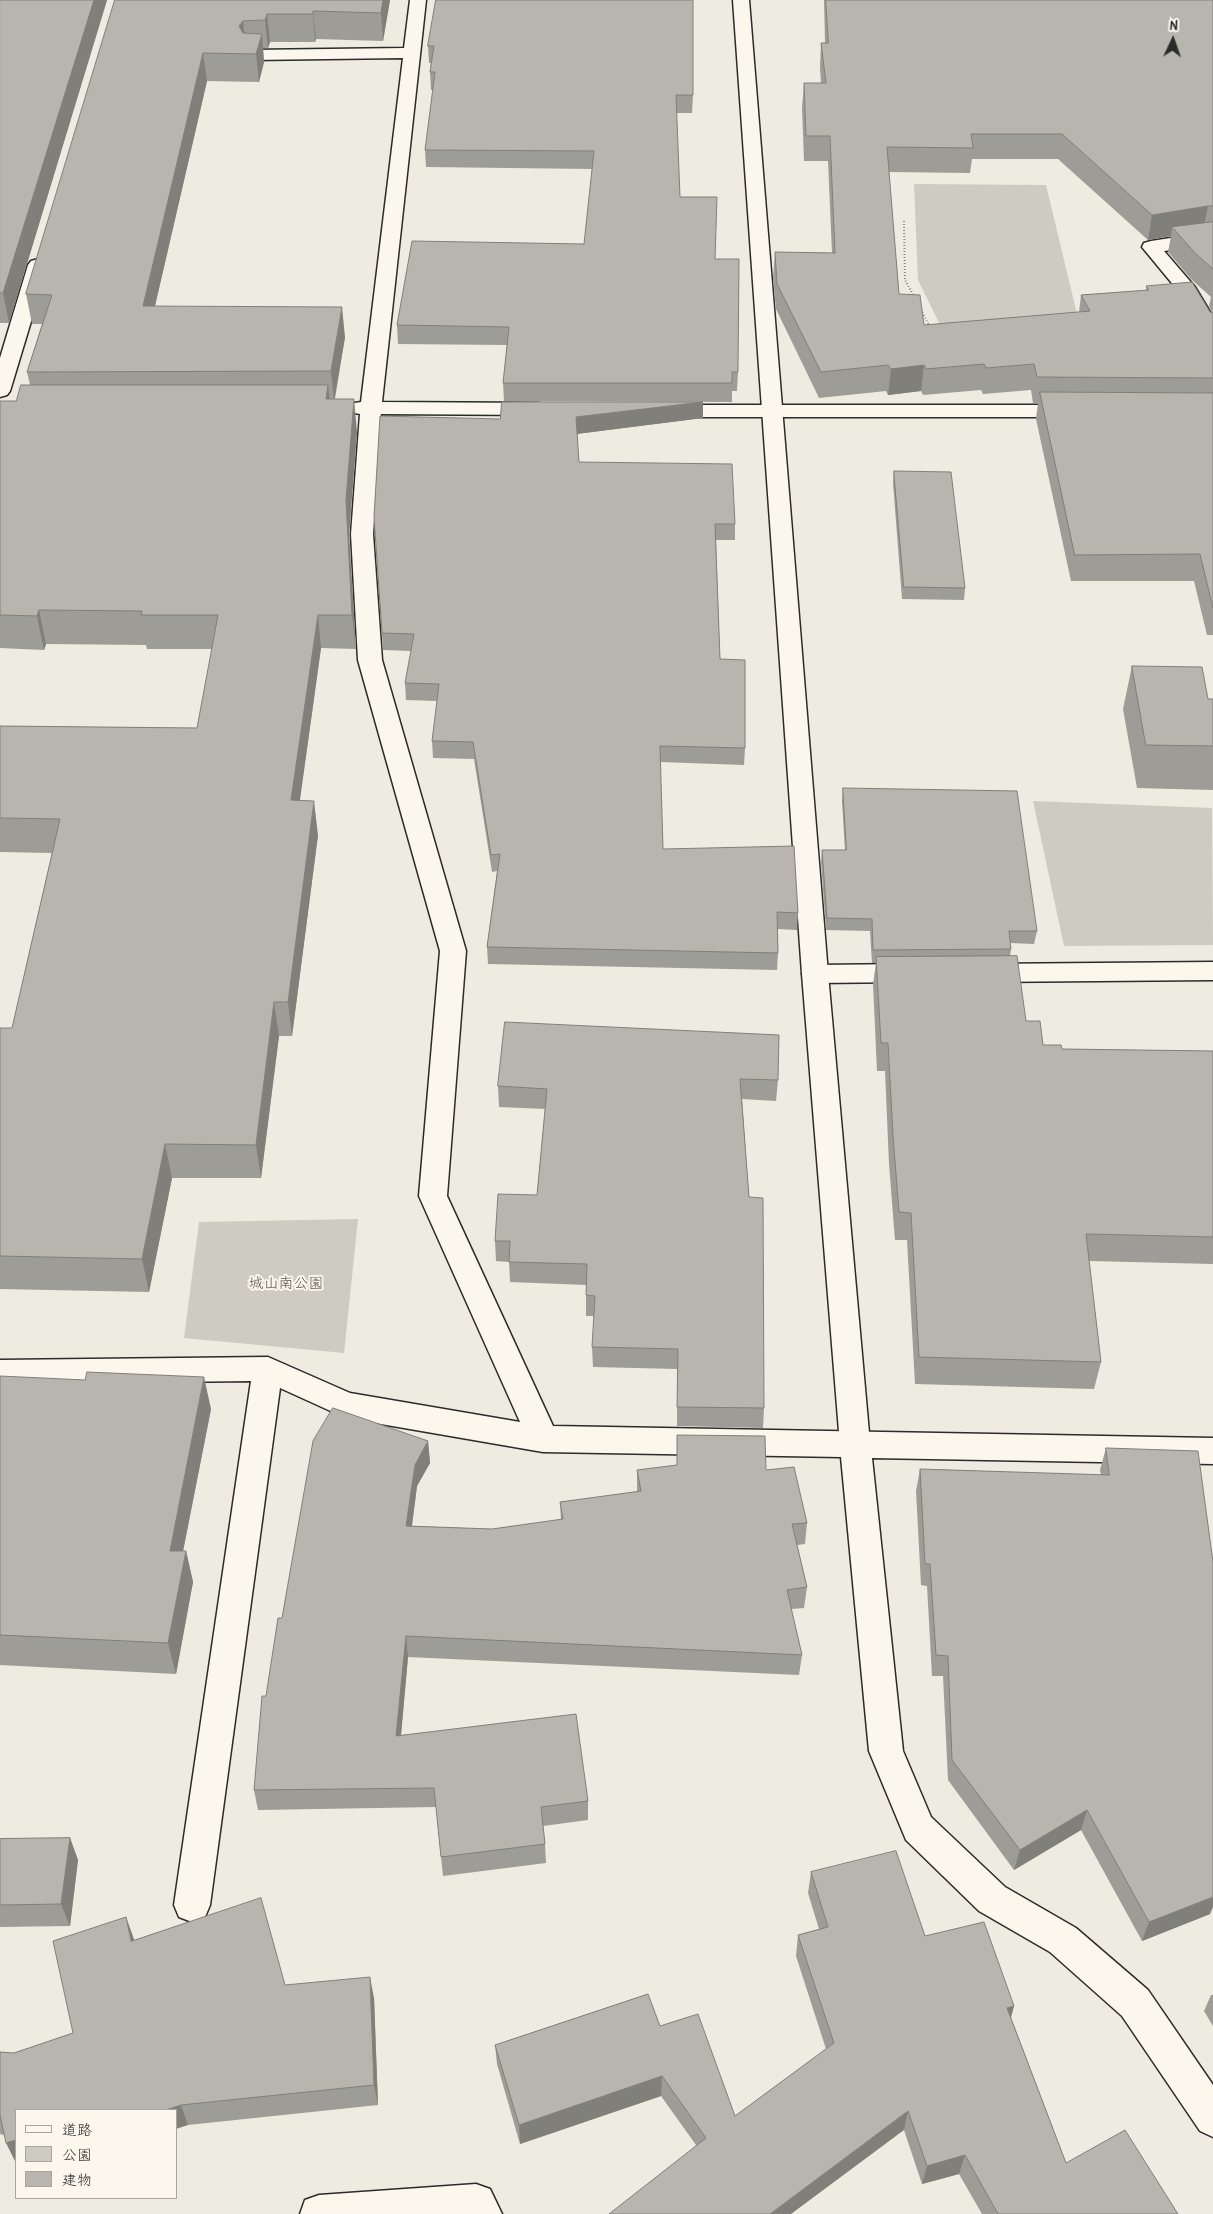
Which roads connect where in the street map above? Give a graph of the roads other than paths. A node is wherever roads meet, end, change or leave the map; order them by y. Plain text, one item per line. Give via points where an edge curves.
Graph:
1 (418, 0) edge
2 (741, 0) edge
3 (412, 53) junction
4 (252, 55) edge
5 (1213, 240) edge
6 (43, 248) edge
7 (1213, 333) edge
8 (0, 391) edge
9 (332, 408) edge
10 (371, 408) junction
11 (554, 410) edge
12 (652, 410) edge
13 (1093, 411) edge
14 (772, 412) junction
15 (1213, 971) edge
16 (815, 974) junction
17 (268, 1369) junction
18 (0, 1372) edge
19 (542, 1439) junction
20 (855, 1444) junction
21 (1213, 1451) edge
22 (192, 1905) dead end
23 (1213, 2118) edge
24 (319, 2214) edge
25 (483, 2214) edge

1 - 3 street
2 - 14 street
3 - 4 street
3 - 10 street
5 - 7 street via 1151,247 1188,291
6 - 8 street
9 - 10 street
10 - 11 street
10 - 19 street via 362,534 370,660 453,951 433,1196
12 - 14 street
13 - 14 street
14 - 16 street
15 - 16 street
16 - 20 street
17 - 18 street
17 - 19 street via 346,1405
17 - 22 street
19 - 20 street
20 - 21 street
20 - 23 street via 886,1751 918,1828 992,1899 1063,1940 1135,2002
24 - 25 street via 476,2203

